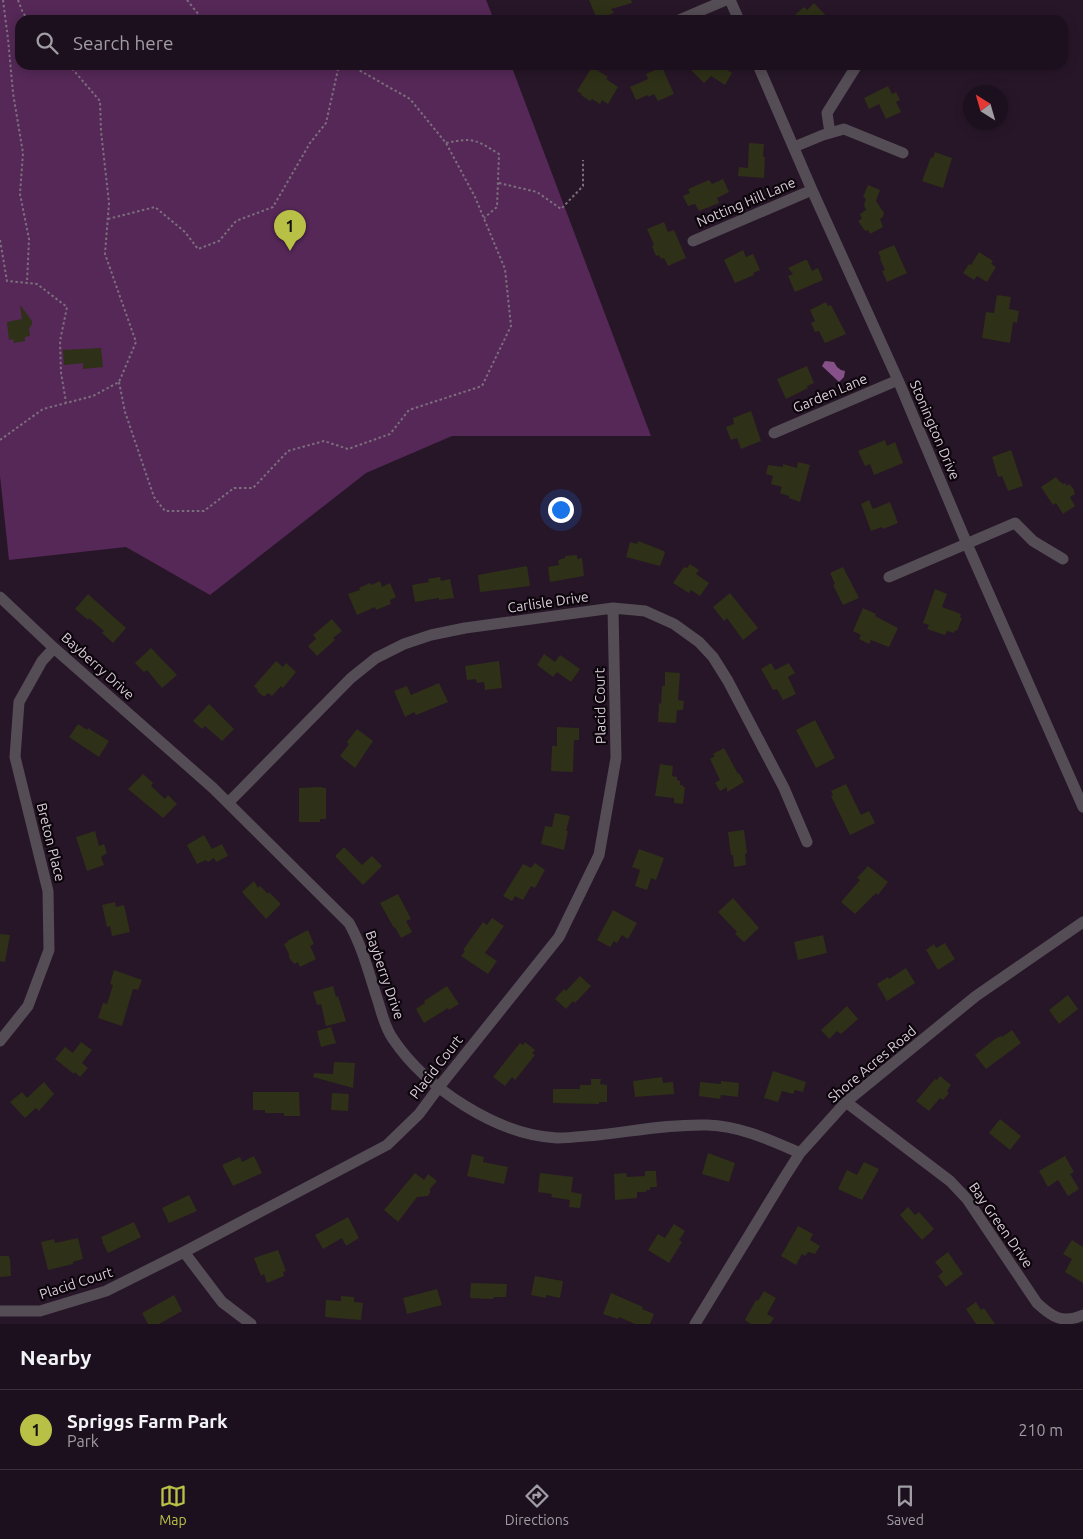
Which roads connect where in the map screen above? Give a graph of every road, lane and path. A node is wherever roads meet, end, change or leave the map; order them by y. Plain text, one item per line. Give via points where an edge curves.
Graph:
1 (3, 0) edge
2 (18, 0) edge
3 (187, 0) edge
4 (728, 0) edge
5 (25, 15) edge
6 (199, 15) edge
7 (691, 15) edge
8 (736, 15) edge
9 (73, 70) edge
10 (338, 70) edge
11 (359, 70) edge
12 (760, 70) edge
13 (854, 70) edge
14 (830, 133) junction
15 (446, 144) junction
16 (794, 147) junction
17 (903, 153) dead end
18 (583, 160) dead end
19 (498, 183) junction
20 (812, 190) junction
21 (484, 218) junction
22 (108, 219) junction
23 (0, 240) edge
24 (693, 241) dead end
25 (27, 283) junction
26 (898, 380) junction
27 (119, 382) junction
28 (66, 402) junction
29 (774, 433) dead end
30 (0, 440) edge
31 (967, 544) junction
32 (1063, 559) dead end
33 (889, 577) dead end
34 (0, 598) edge
35 (613, 608) junction
36 (54, 648) junction
37 (228, 803) junction
38 (1083, 807) edge
39 (807, 842) dead end
40 (1083, 922) edge
41 (0, 1041) edge
42 (439, 1087) junction
43 (846, 1102) junction
44 (800, 1154) junction
45 (184, 1252) junction
46 (0, 1311) edge
47 (1083, 1315) edge
48 (251, 1324) edge
49 (694, 1324) edge

1 - 25 path via 23,153 20,194 29,239
2 - 5 path
3 - 6 path
4 - 7 street
4 - 8 street
9 - 22 path via 100,101
10 - 22 path via 326,123 310,143 273,207 236,221 219,240 198,249 185,232 155,207
11 - 15 path via 410,99
12 - 16 street, Stonington Drive
13 - 14 street via 828,113
14 - 16 street
14 - 17 street via 844,129
15 - 19 path via 477,140 500,154
15 - 21 path
16 - 20 street, Stonington Drive
18 - 19 path via 583,186 561,209 537,192
19 - 21 path via 497,207
20 - 24 street, Notting Hill Lane
20 - 26 street, Stonington Drive
21 - 27 path via 505,269 511,326 482,386 410,410 390,434 348,449 324,441 288,451 253,488 234,488 204,511 165,512 154,497 125,412
22 - 27 path via 104,254 136,342
23 - 25 path via 7,281
25 - 28 path via 37,284 67,307 60,340
26 - 29 street, Garden Lane
26 - 31 street, Stonington Drive
27 - 28 path via 93,396
28 - 30 path via 43,409
31 - 32 street via 1015,523 1033,541
31 - 33 street
31 - 38 street, Stonington Drive
34 - 36 street, Bayberry Drive
35 - 37 street, Carlisle Drive via 431,635 376,658 351,678
35 - 39 street, Carlisle Drive via 645,612 674,624 713,657 784,788
35 - 42 street, Placid Court via 616,758 599,856 559,937
36 - 37 street, Bayberry Drive
36 - 41 street, Breton Place via 42,661 19,702 15,757 48,891 48,950 28,1006
37 - 42 street, Bayberry Drive via 349,923 359,940 391,1037 413,1064
40 - 43 street, Shore Acres Road via 976,996
42 - 44 street, Bayberry Drive via 484,1115 531,1134 579,1137 708,1125 757,1134
42 - 45 street, Placid Court via 419,1114 387,1145
43 - 44 street, Shore Acres Road
43 - 47 street, Bay Green Drive via 950,1181 967,1199 1037,1303 1050,1316 1064,1320
44 - 49 street, Shore Acres Road
45 - 46 street, Placid Court via 106,1291 40,1311
45 - 48 street via 222,1302

